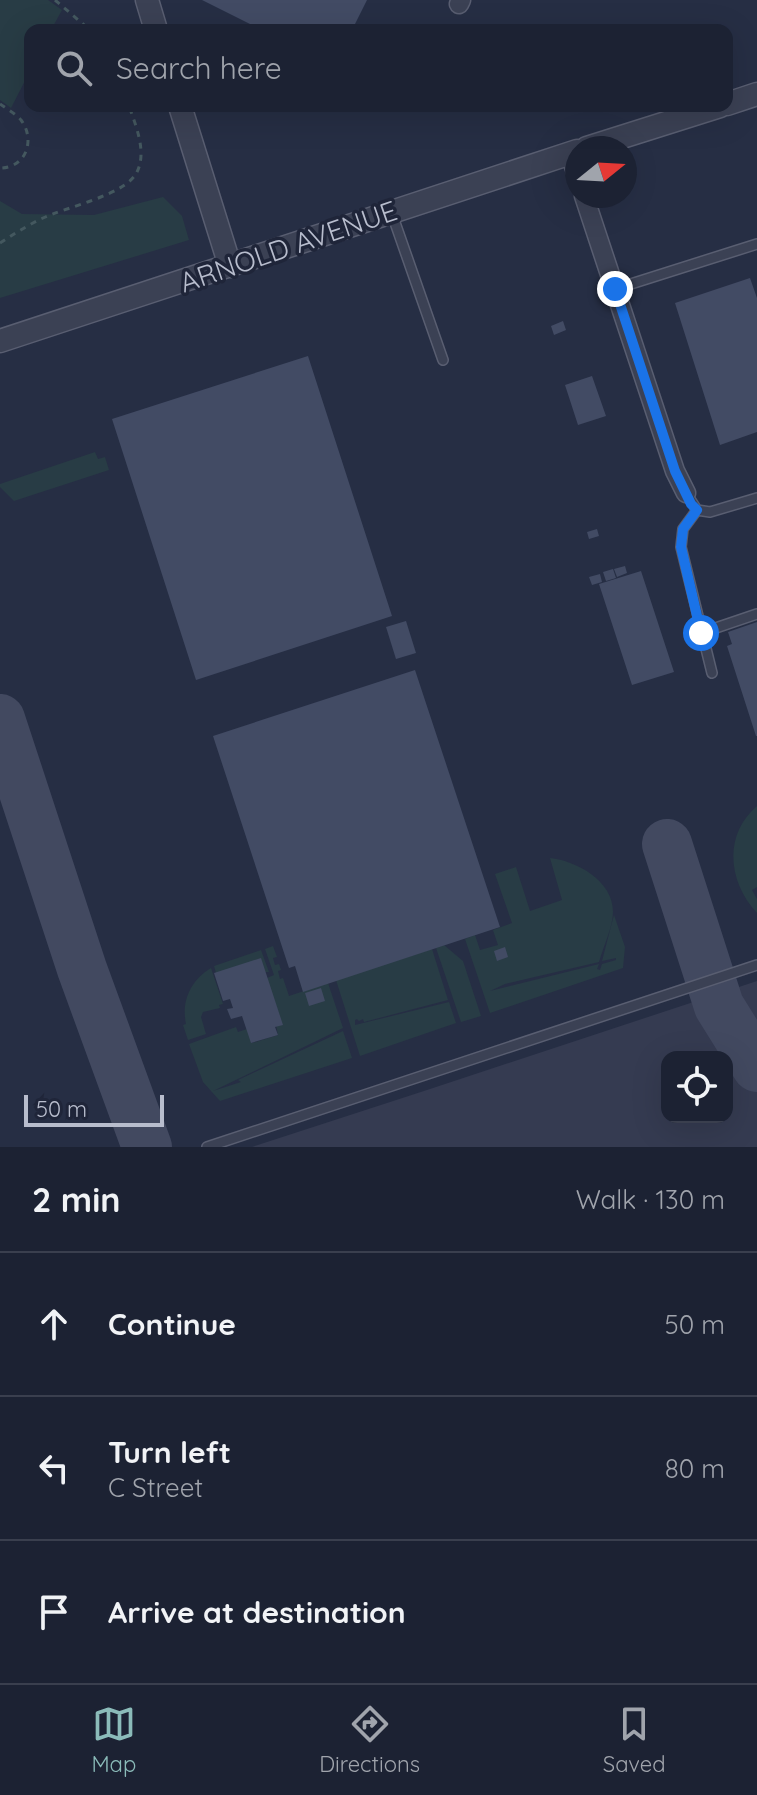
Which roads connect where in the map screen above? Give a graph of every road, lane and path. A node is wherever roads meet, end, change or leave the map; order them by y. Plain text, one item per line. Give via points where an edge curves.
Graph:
1 (55, 0) edge
2 (147, 0) edge
3 (83, 24) edge
4 (154, 24) edge
5 (757, 94) edge
6 (733, 102) edge
7 (0, 104) edge
8 (131, 112) edge
9 (182, 112) edge
10 (703, 112) edge
11 (636, 136) edge
12 (565, 161) edge
13 (0, 168) edge
14 (588, 208) edge
15 (391, 211) junction
16 (0, 243) edge
17 (757, 244) edge
18 (230, 266) junction
19 (615, 289) junction
20 (0, 341) edge
21 (443, 360) dead end
22 (686, 493) joint
23 (757, 498) edge
24 (697, 510) junction
25 (757, 614) edge
26 (701, 633) junction
27 (712, 673) dead end
28 (757, 965) edge
29 (207, 1147) edge

1 - 3 path
2 - 4 street
5 - 6 street
7 - 13 path via 22,121 28,142 22,159
8 - 16 path via 141,156 137,174 125,185 44,217
9 - 18 street
10 - 11 street, ARNOLD AVENUE
12 - 15 street, ARNOLD AVENUE
14 - 19 street
15 - 18 street, ARNOLD AVENUE
15 - 21 lane
17 - 19 lane
18 - 20 street, ARNOLD AVENUE
19 - 22 street
22 - 24 lane
23 - 24 lane via 710,512
24 - 26 lane via 683,529 681,547
25 - 26 lane
26 - 27 lane
28 - 29 lane

